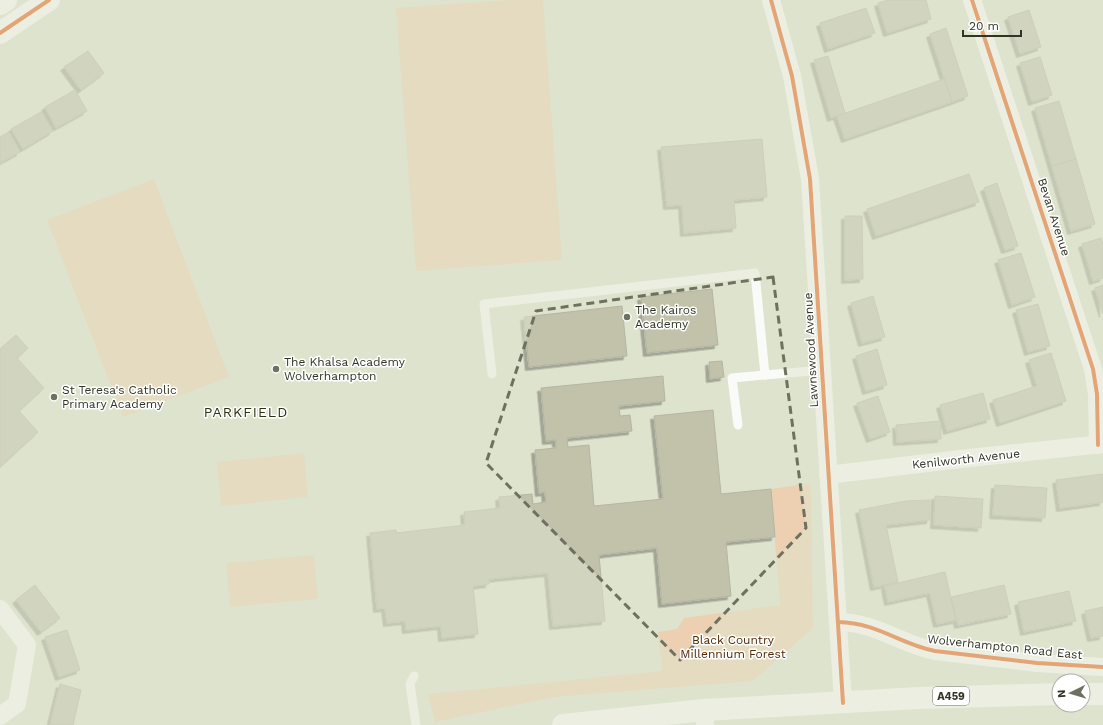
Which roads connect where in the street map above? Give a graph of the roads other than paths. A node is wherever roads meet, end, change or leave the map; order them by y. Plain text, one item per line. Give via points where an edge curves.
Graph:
1 (49, 0) edge
2 (771, 0) edge
3 (972, 0) edge
4 (10, 6) edge
5 (0, 33) edge
6 (823, 370) junction
7 (492, 374) dead end
8 (765, 375) junction
9 (738, 425) dead end
10 (1100, 444) edge
11 (828, 475) junction
12 (0, 609) edge
13 (838, 622) junction
14 (1103, 667) edge
15 (414, 676) dead end
16 (1051, 694) edge
17 (1091, 694) edge
18 (1103, 694) edge
19 (843, 703) junction
20 (0, 716) edge
21 (704, 718) edge
22 (416, 725) edge
23 (563, 725) edge

1 - 4 main road
2 - 6 street, Lawnswood Avenue via 792,76 810,179
3 - 10 street, Bevan Avenue via 1093,369
4 - 5 main road
6 - 8 lane
6 - 11 street, Lawnswood Avenue
7 - 8 lane via 484,304 755,273
8 - 9 lane via 732,378
10 - 11 street, Kenilworth Avenue
11 - 13 street, Lawnswood Avenue
12 - 20 street via 27,645 17,704
13 - 14 street, Wolverhampton Road East via 869,626 921,649 935,652
13 - 19 street, Lawnswood Avenue
15 - 22 lane via 410,684
16 - 19 main road, A459 via 956,696
17 - 18 main road
19 - 21 main road, A459
21 - 23 main road, A459

